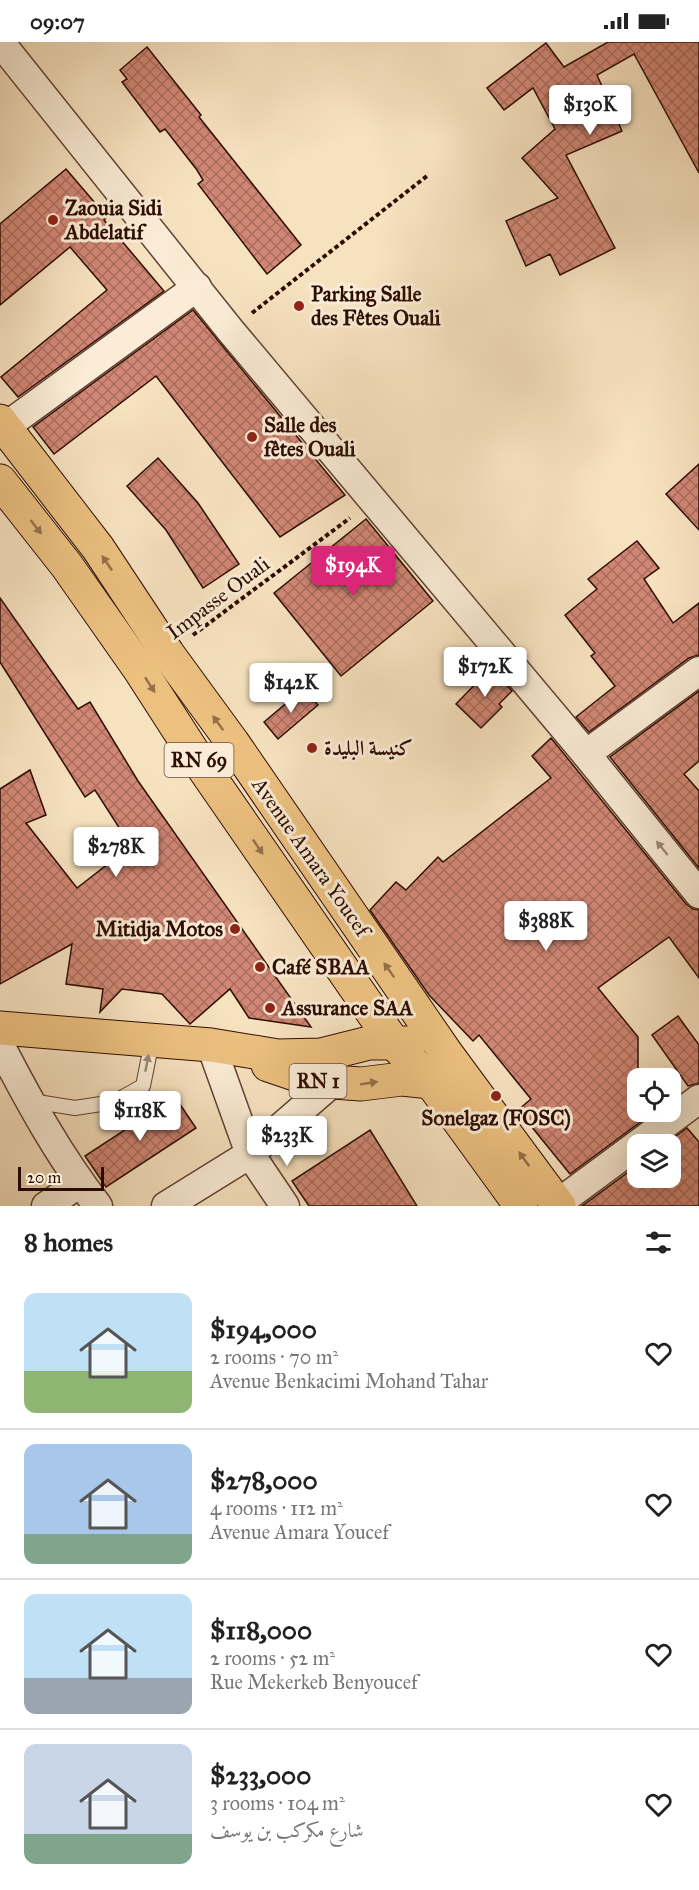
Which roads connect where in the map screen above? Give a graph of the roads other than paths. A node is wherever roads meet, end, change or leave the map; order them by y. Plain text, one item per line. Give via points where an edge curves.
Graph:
1 (0, 42) edge
2 (196, 287) junction
3 (2, 424) edge
4 (0, 481) edge
5 (699, 671) edge
6 (586, 754) junction
7 (699, 894) edge
8 (351, 983) junction
9 (0, 1028) edge
10 (152, 1041) junction
11 (393, 1042) junction
12 (0, 1045) edge
13 (212, 1045) junction
14 (446, 1053) junction
15 (327, 1069) junction
16 (431, 1082) junction
17 (699, 1099) edge
18 (29, 1101) junction
19 (250, 1154) junction
20 (80, 1183) junction
21 (558, 1205) edge
22 (46, 1206) edge
23 (98, 1206) edge
24 (166, 1206) edge
25 (285, 1206) edge
26 (520, 1206) edge

1 - 2 street
2 - 3 street
2 - 6 street
14 -> 3 main road, Avenue Amara Youcef / RN 69 via 98,548
4 -> 8 main road, Avenue Amara Youcef / RN 69 via 140,670
5 - 6 street
7 -> 6 street
8 - 11 main road, Avenue Amara Youcef / RN 69
8 - 15 main road via 347,1024
9 - 10 main road, RN 1
10 - 13 main road, RN 1
18 -> 10 lane via 75,1108 114,1102 143,1086
11 - 14 main road, RN 1
11 - 15 main road, RN 1 via 369,1043
11 - 16 main road, Avenue Amara Youcef / RN 69
12 - 18 street
13 - 15 main road, RN 1 via 304,1077
13 - 19 street
21 -> 14 main road, Avenue Amara Youcef
15 -> 16 main road, RN 1 via 361,1084 402,1079
15 - 19 street
16 - 26 main road, Avenue Amara Youcef
17 - 21 street
18 - 20 street
19 - 24 street
19 - 25 street
20 - 22 street
20 - 23 street

